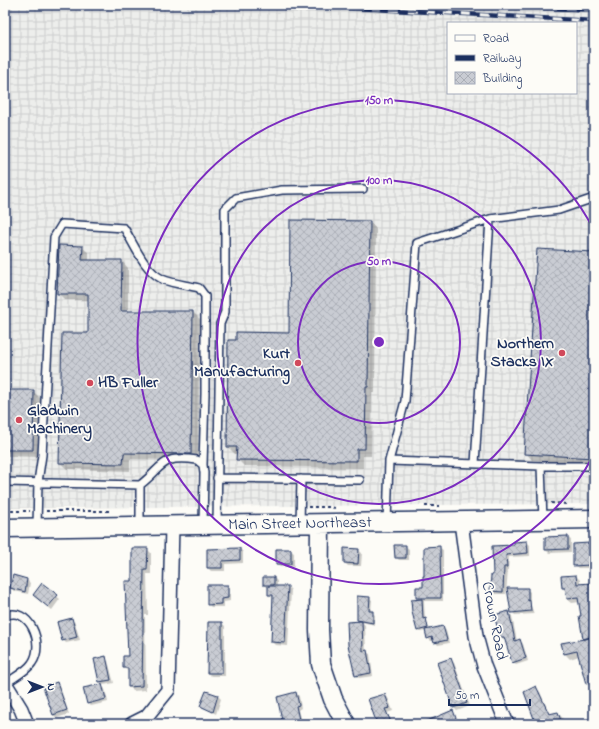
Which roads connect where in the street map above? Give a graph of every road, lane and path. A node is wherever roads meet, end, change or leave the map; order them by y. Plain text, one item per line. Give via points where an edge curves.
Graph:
1 (363, 189) dead end
2 (594, 198) edge
3 (490, 219) junction
4 (389, 461) junction
5 (475, 464) junction
6 (203, 466) junction
7 (541, 466) junction
8 (594, 466) edge
9 (217, 478) junction
10 (301, 479) junction
11 (360, 480) dead end
12 (5, 482) edge
13 (38, 482) junction
14 (140, 485) junction
15 (594, 519) edge
16 (543, 521) junction
17 (461, 522) junction
18 (387, 523) junction
19 (300, 524) junction
20 (320, 524) junction
21 (210, 525) junction
22 (140, 526) junction
23 (172, 526) junction
24 (37, 527) junction
25 (5, 528) edge
26 (5, 616) edge
27 (5, 684) edge
28 (27, 724) edge
29 (132, 724) edge
30 (346, 724) edge
31 (507, 724) edge

1 - 9 lane via 282,190 236,198 225,209 225,312 220,324
2 - 3 lane via 559,210
3 - 4 lane via 416,244 405,401
3 - 5 lane
4 - 5 lane
4 - 18 lane
5 - 7 lane
6 - 13 lane via 206,394 205,296 199,288 161,278 149,268 124,228 62,224 54,237 42,455
6 - 14 lane via 197,460 169,460
6 - 21 lane
7 - 8 lane
7 - 16 lane
9 - 10 lane
9 - 21 lane
10 - 11 lane
10 - 19 lane
12 - 13 lane
13 - 14 lane
13 - 24 lane
14 - 22 lane
15 - 16 street, Main Street Northeast
16 - 17 street, Main Street Northeast
17 - 18 street, Main Street Northeast
17 - 31 street, Crown Road via 476,636 484,666
18 - 20 street, Main Street Northeast
19 - 20 street, Main Street Northeast
19 - 21 street, Main Street Northeast
20 - 30 street via 321,664 333,699
21 - 23 street, Main Street Northeast
22 - 23 street, Main Street Northeast
22 - 24 street, Main Street Northeast
23 - 29 street via 168,690 146,717
24 - 25 street, Main Street Northeast
26 - 27 lane via 10,614 23,617 36,633 38,649 32,664
27 - 28 street

